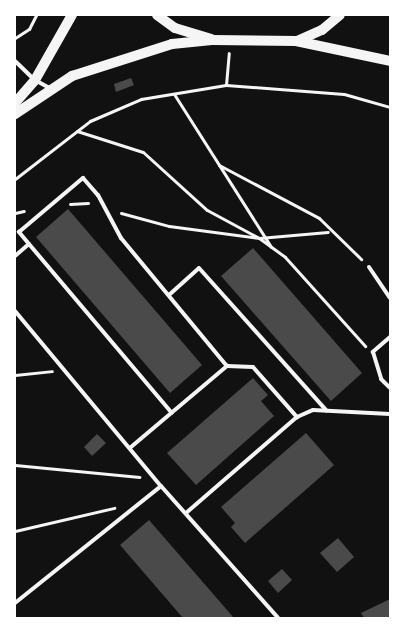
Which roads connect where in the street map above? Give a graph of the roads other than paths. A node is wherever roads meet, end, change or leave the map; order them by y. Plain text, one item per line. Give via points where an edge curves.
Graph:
1 (72, 15) edge
2 (157, 15) edge
3 (340, 15) edge
4 (212, 40) junction
5 (296, 41) junction
6 (15, 61) edge
7 (390, 61) edge
8 (35, 80) junction
9 (51, 89) junction
10 (15, 103) edge
11 (15, 114) edge
12 (29, 244) junction
13 (15, 256) edge
14 (369, 267) road end
15 (169, 296) junction
16 (390, 298) edge
17 (15, 311) edge
18 (390, 337) edge
19 (227, 366) junction
20 (390, 388) edge
21 (326, 410) junction
22 (172, 413) junction
23 (390, 414) edge
24 (297, 417) junction
25 (131, 447) junction
26 (161, 486) junction
27 (186, 513) junction
28 (15, 603) edge
29 (278, 618) edge

1 - 8 main road
2 - 4 main road via 175,28
3 - 5 main road via 322,30
4 - 5 main road
4 - 9 main road via 148,50 86,71
5 - 7 main road
6 - 8 lane
8 - 9 lane
8 - 10 main road
9 - 11 main road
12 - 13 lane
12 - 15 lane via 19,232 84,178 106,208 121,238
12 - 22 lane
14 - 16 lane
15 - 19 lane
15 - 21 lane via 199,268
17 - 25 lane
18 - 20 lane via 373,352 381,379
19 - 22 lane
19 - 24 lane via 253,367
21 - 23 lane
21 - 24 lane via 313,410
22 - 25 lane
24 - 27 lane
25 - 26 lane
26 - 27 lane
26 - 28 lane
27 - 29 lane

